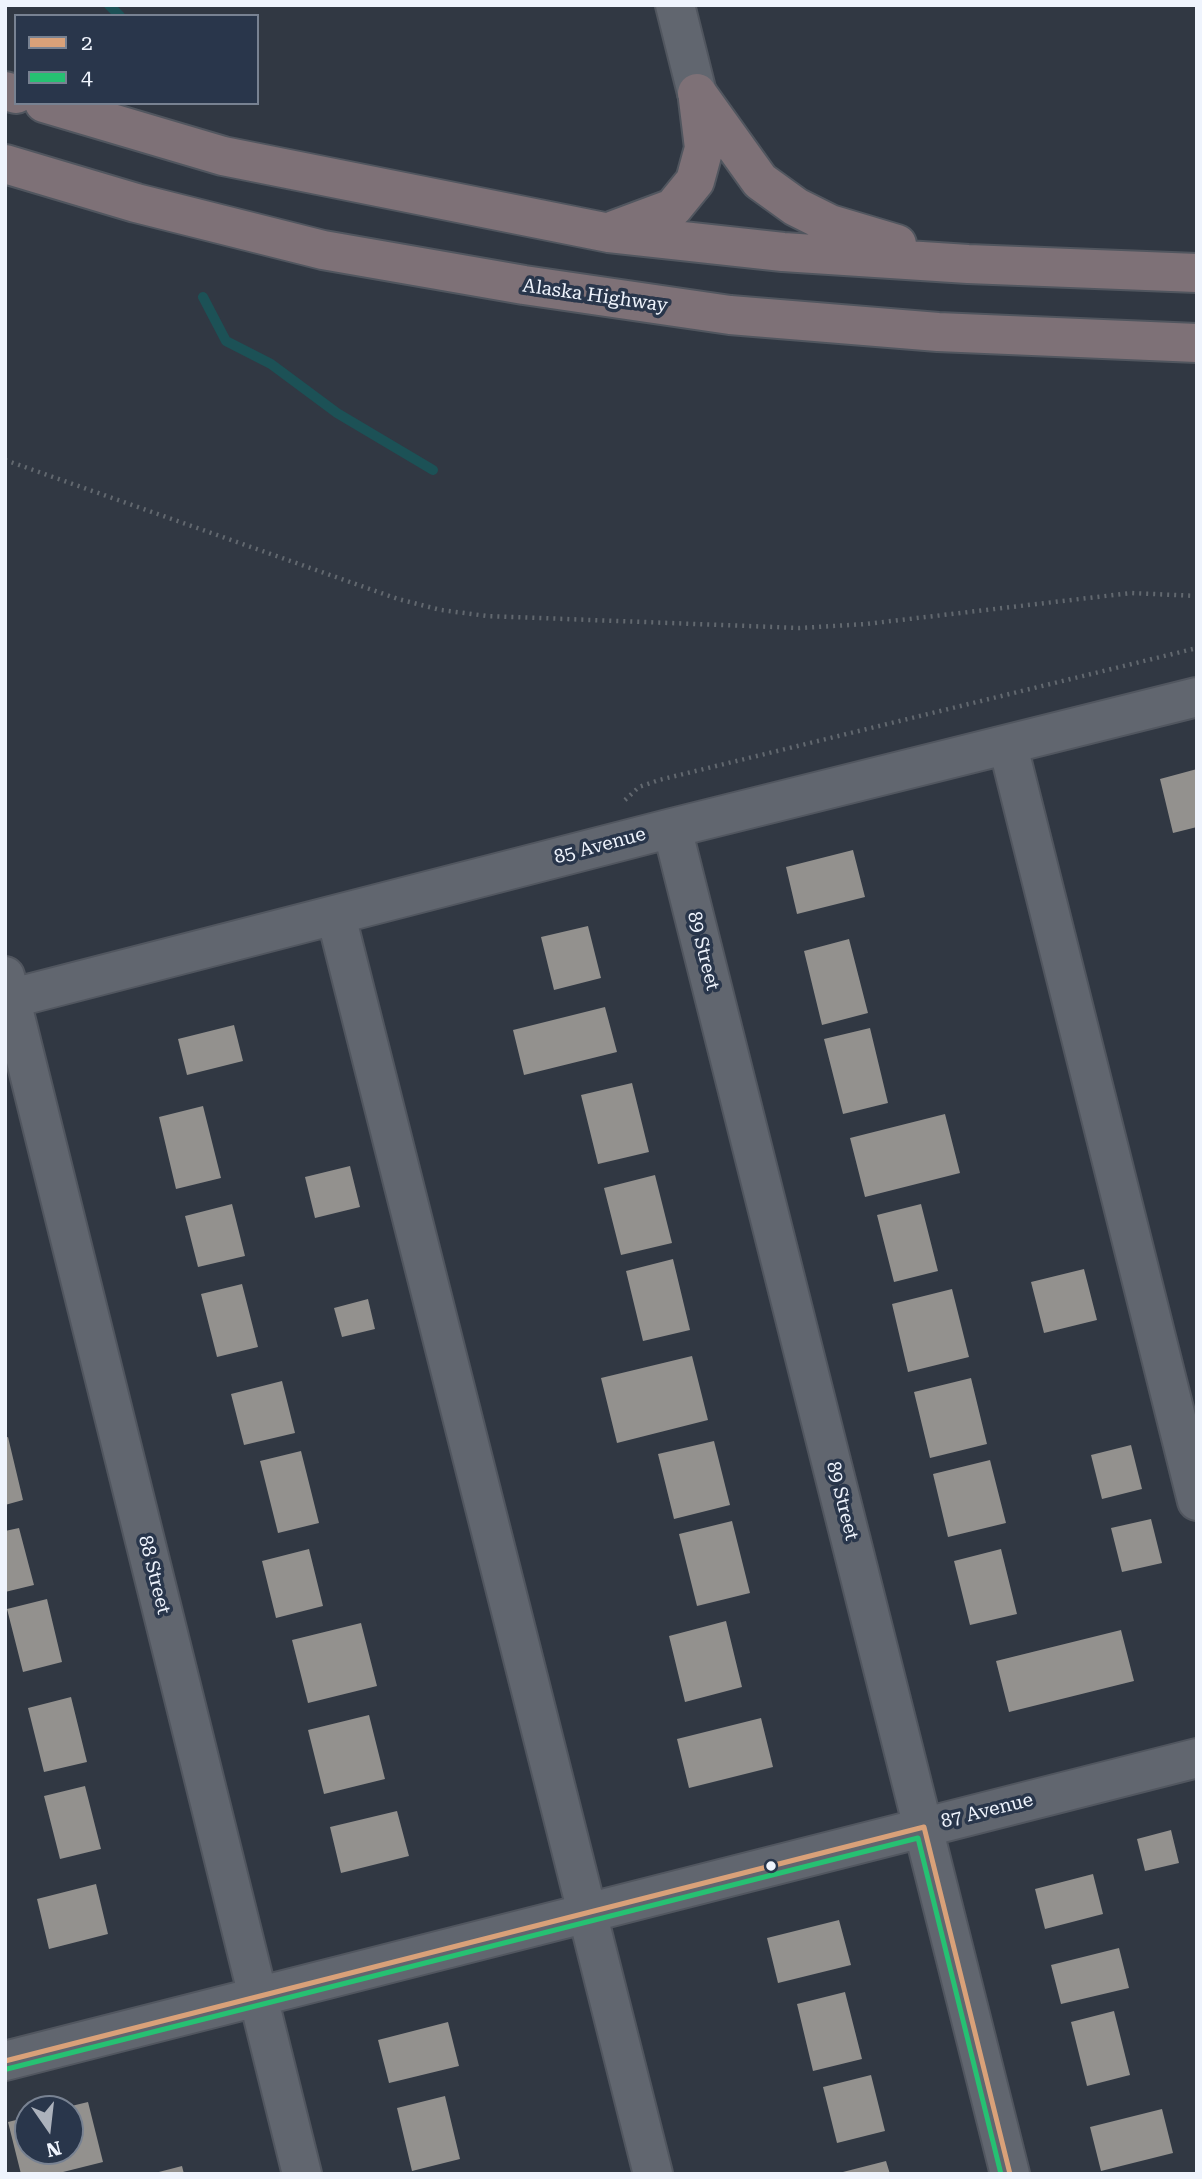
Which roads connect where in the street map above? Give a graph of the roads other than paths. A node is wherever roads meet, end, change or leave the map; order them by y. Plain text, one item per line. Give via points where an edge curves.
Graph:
1 (675, 5) edge
2 (697, 93) junction
3 (51, 105) edge
4 (5, 164) edge
5 (609, 233) junction
6 (968, 264) junction
7 (1197, 273) edge
8 (1197, 343) edge
9 (1197, 697) edge
10 (1008, 746) junction
11 (672, 828) junction
12 (336, 916) junction
13 (7, 992) edge
14 (1197, 1500) edge
15 (1197, 1758) edge
16 (924, 1826) junction
17 (588, 1913) junction
18 (258, 1996) junction
19 (5, 2061) edge
20 (302, 2174) edge
21 (653, 2174) edge
22 (1010, 2174) edge

1 - 2 street
2 - 5 highway via 704,148 695,181 673,208
2 - 6 highway via 760,181 796,207 830,224
3 - 5 highway via 223,156
4 - 8 highway, Alaska Highway via 323,250 730,316 938,332
5 - 6 highway via 783,252
6 - 7 highway
9 - 10 street, 85 Avenue
10 - 11 street, 85 Avenue
10 - 14 street
11 - 12 street, 85 Avenue
11 - 16 street, 89 Street
12 - 13 street, 85 Avenue
12 - 17 street
13 - 18 street, 88 Street
15 - 16 street, 87 Avenue
16 - 17 street, 87 Avenue
16 - 22 street, 89 Street
17 - 18 street, 87 Avenue
17 - 21 street
18 - 19 street, 87 Avenue
18 - 20 street, 88 Street

